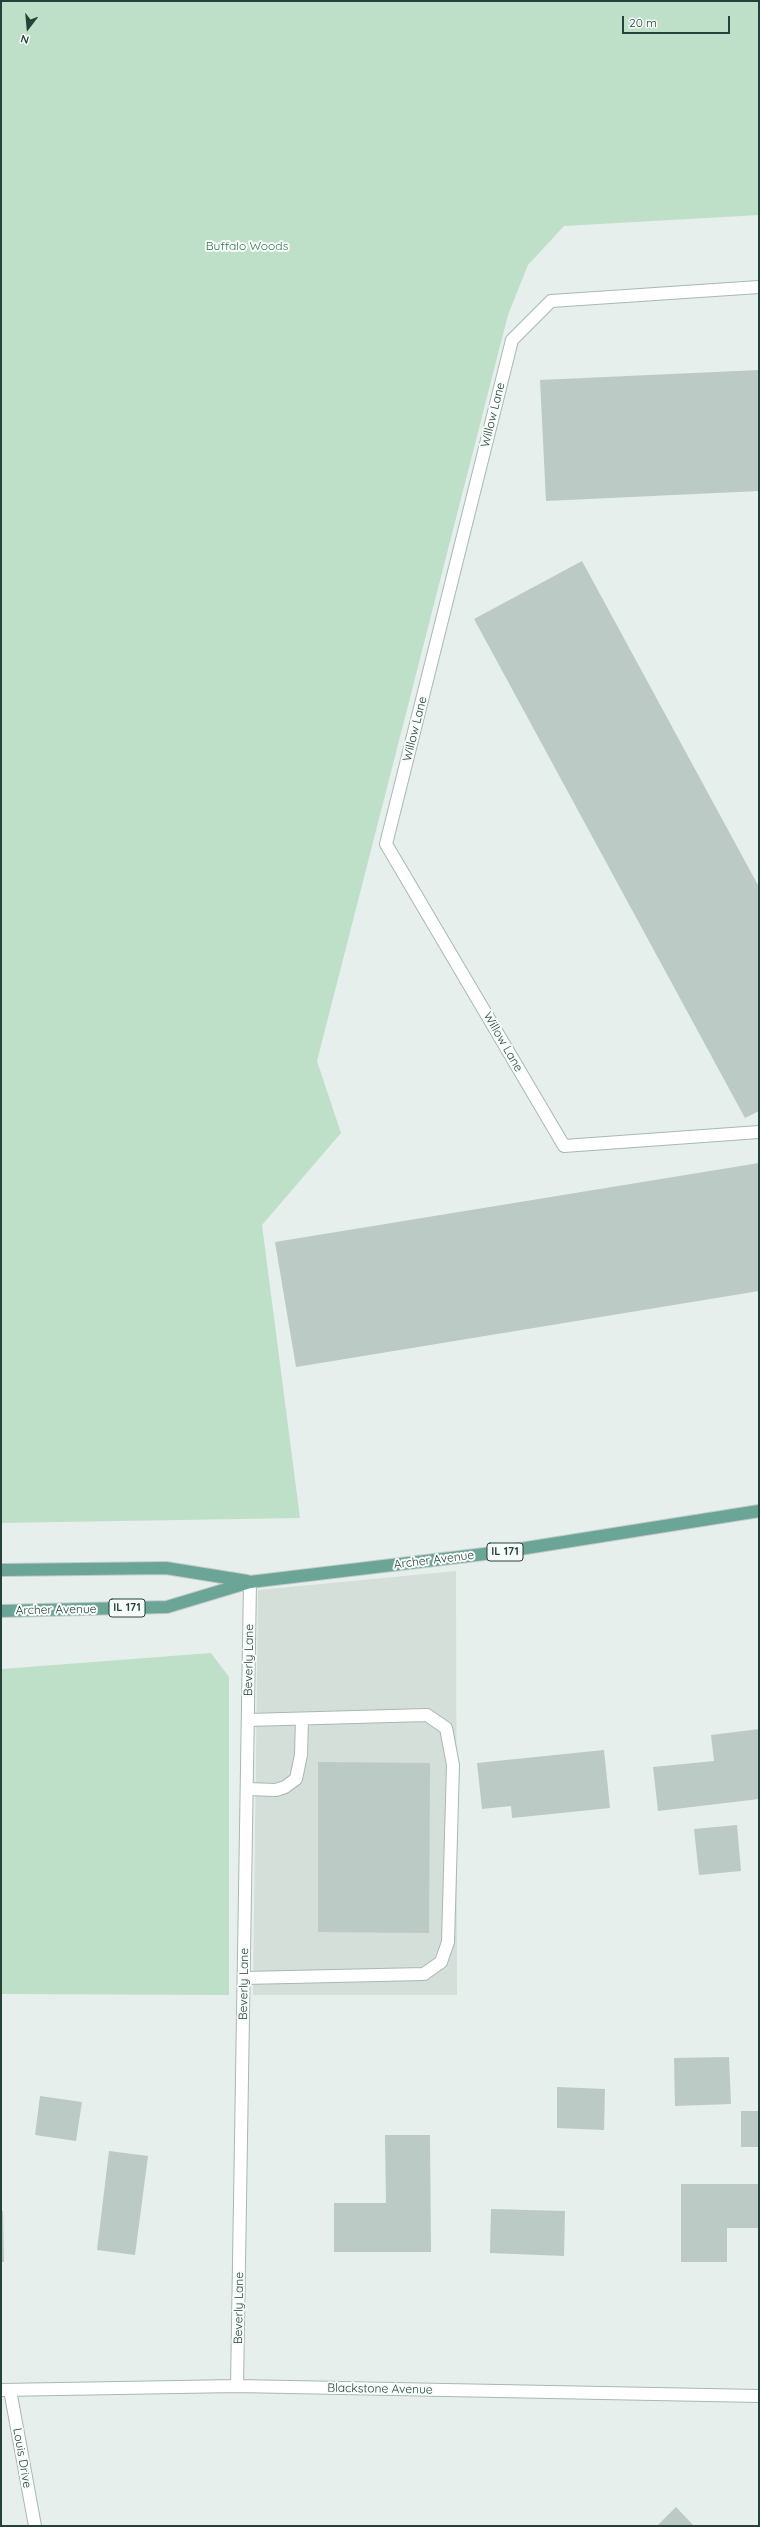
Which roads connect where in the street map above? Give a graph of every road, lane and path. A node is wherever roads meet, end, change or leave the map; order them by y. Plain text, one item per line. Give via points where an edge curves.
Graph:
1 (759, 287) edge
2 (759, 1132) edge
3 (759, 1511) edge
4 (1, 1570) edge
5 (250, 1582) junction
6 (1, 1611) edge
7 (302, 1719) junction
8 (248, 1720) junction
9 (247, 1789) junction
10 (244, 1978) junction
11 (237, 2386) junction
12 (5, 2390) edge
13 (759, 2396) edge
14 (35, 2526) edge

1 - 2 street, Willow Lane via 551,301 512,340 386,844 564,1146
3 - 5 main road, Archer Avenue / IL 171 via 501,1552
4 - 5 main road, Archer Avenue / IL 171 via 166,1568
5 - 6 main road, Archer Avenue / IL 171 via 167,1607
5 - 8 street, Beverly Lane
7 - 8 street
7 - 9 street via 301,1755 296,1779 276,1790
7 - 10 street via 427,1715 446,1728 453,1765 448,1942 441,1962 424,1974
8 - 9 street, Beverly Lane
9 - 10 street, Beverly Lane
10 - 11 street, Beverly Lane
11 - 12 street, Blackstone Avenue
11 - 13 street, Blackstone Avenue
12 - 14 street, Louis Drive

